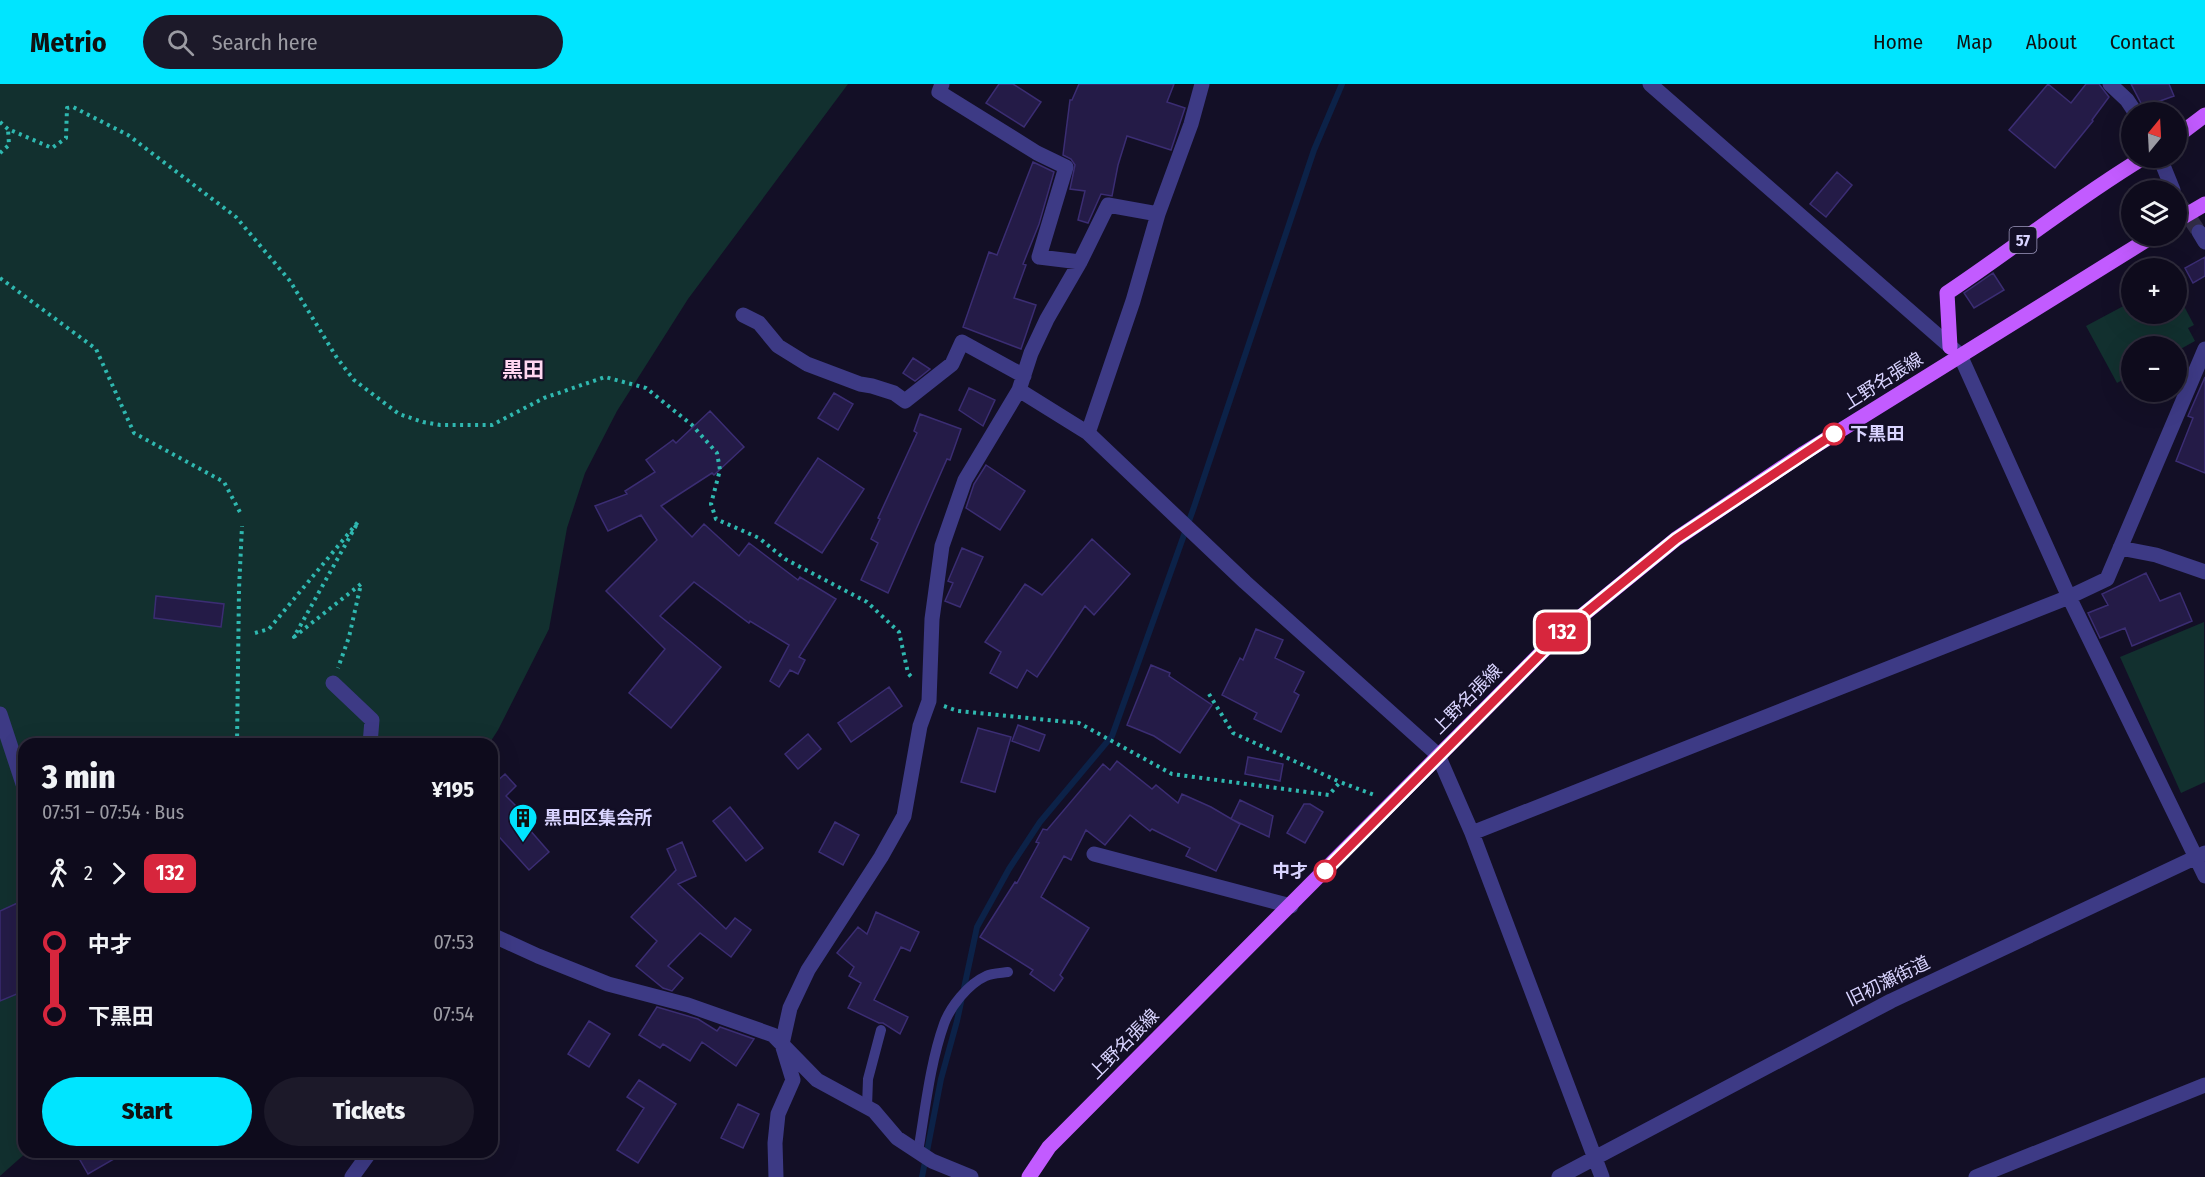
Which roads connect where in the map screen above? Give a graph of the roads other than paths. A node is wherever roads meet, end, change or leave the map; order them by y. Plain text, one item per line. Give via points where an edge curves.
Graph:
1 (942, 84) edge
2 (1202, 84) edge
3 (1650, 84) edge
4 (2110, 84) edge
5 (2128, 102) edge
6 (2205, 115) edge
7 (2187, 129) edge
8 (2128, 168) edge
9 (2205, 204) edge
10 (1158, 214) junction
11 (2187, 215) edge
12 (2136, 246) edge
13 (1080, 261) junction
14 (743, 315) dead end
15 (2205, 349) edge
16 (1955, 351) junction
17 (1022, 383) junction
18 (1088, 433) junction
19 (2120, 548) junction
20 (2205, 572) edge
21 (2068, 597) junction
22 (333, 683) road end
23 (0, 714) edge
24 (370, 738) edge
25 (1438, 755) junction
26 (18, 769) edge
27 (1472, 833) junction
28 (1094, 854) dead end
29 (2200, 854) edge
30 (2205, 876) edge
31 (1291, 906) junction
32 (498, 938) edge
33 (1008, 972) dead end
34 (881, 1030) dead end
35 (782, 1044) junction
36 (2205, 1085) edge
37 (867, 1107) junction
38 (918, 1152) junction
39 (1594, 1157) junction
40 (366, 1158) edge
41 (352, 1177) edge
42 (776, 1177) edge
43 (971, 1177) edge
44 (1029, 1177) edge
45 (1559, 1177) edge
46 (1602, 1177) edge
47 (1976, 1177) edge

1 - 13 street via 939,92 1066,167 1039,257
2 - 10 street
3 - 16 street
4 - 5 street
6 - 7 main road
8 - 16 main road, 57 via 1947,292
9 - 11 main road
10 - 13 street via 1108,205
10 - 18 street
12 - 16 main road, 上野名張線
13 - 17 street via 1031,352
14 - 17 street via 759,323 778,346 807,364 894,393 905,401 952,364 962,342
15 - 19 street
16 - 21 street
16 - 25 main road, 上野名張線 via 1676,539 1562,632
17 - 18 street
17 - 35 street via 965,480 942,546 932,619 929,701 920,726 904,816 808,970 790,1008
18 - 25 street
19 - 20 street via 2156,555
19 - 21 street via 2107,579
21 - 27 street
21 - 29 street
22 - 24 street via 372,720
23 - 26 street
25 - 27 street
25 - 31 main road, 上野名張線
27 - 39 street
28 - 31 street
29 - 30 street
29 - 39 street, 旧初瀬街道 via 1891,1001
31 - 44 main road, 上野名張線 via 1049,1147
32 - 35 street via 608,984 773,1035
33 - 38 lane via 986,976 951,1009 936,1057
34 - 37 lane via 868,1079
35 - 37 street via 817,1080
35 - 42 street via 793,1080 778,1114
36 - 47 street
37 - 38 street via 897,1138
38 - 43 street
39 - 45 street, 旧初瀬街道
39 - 46 street
40 - 41 street

